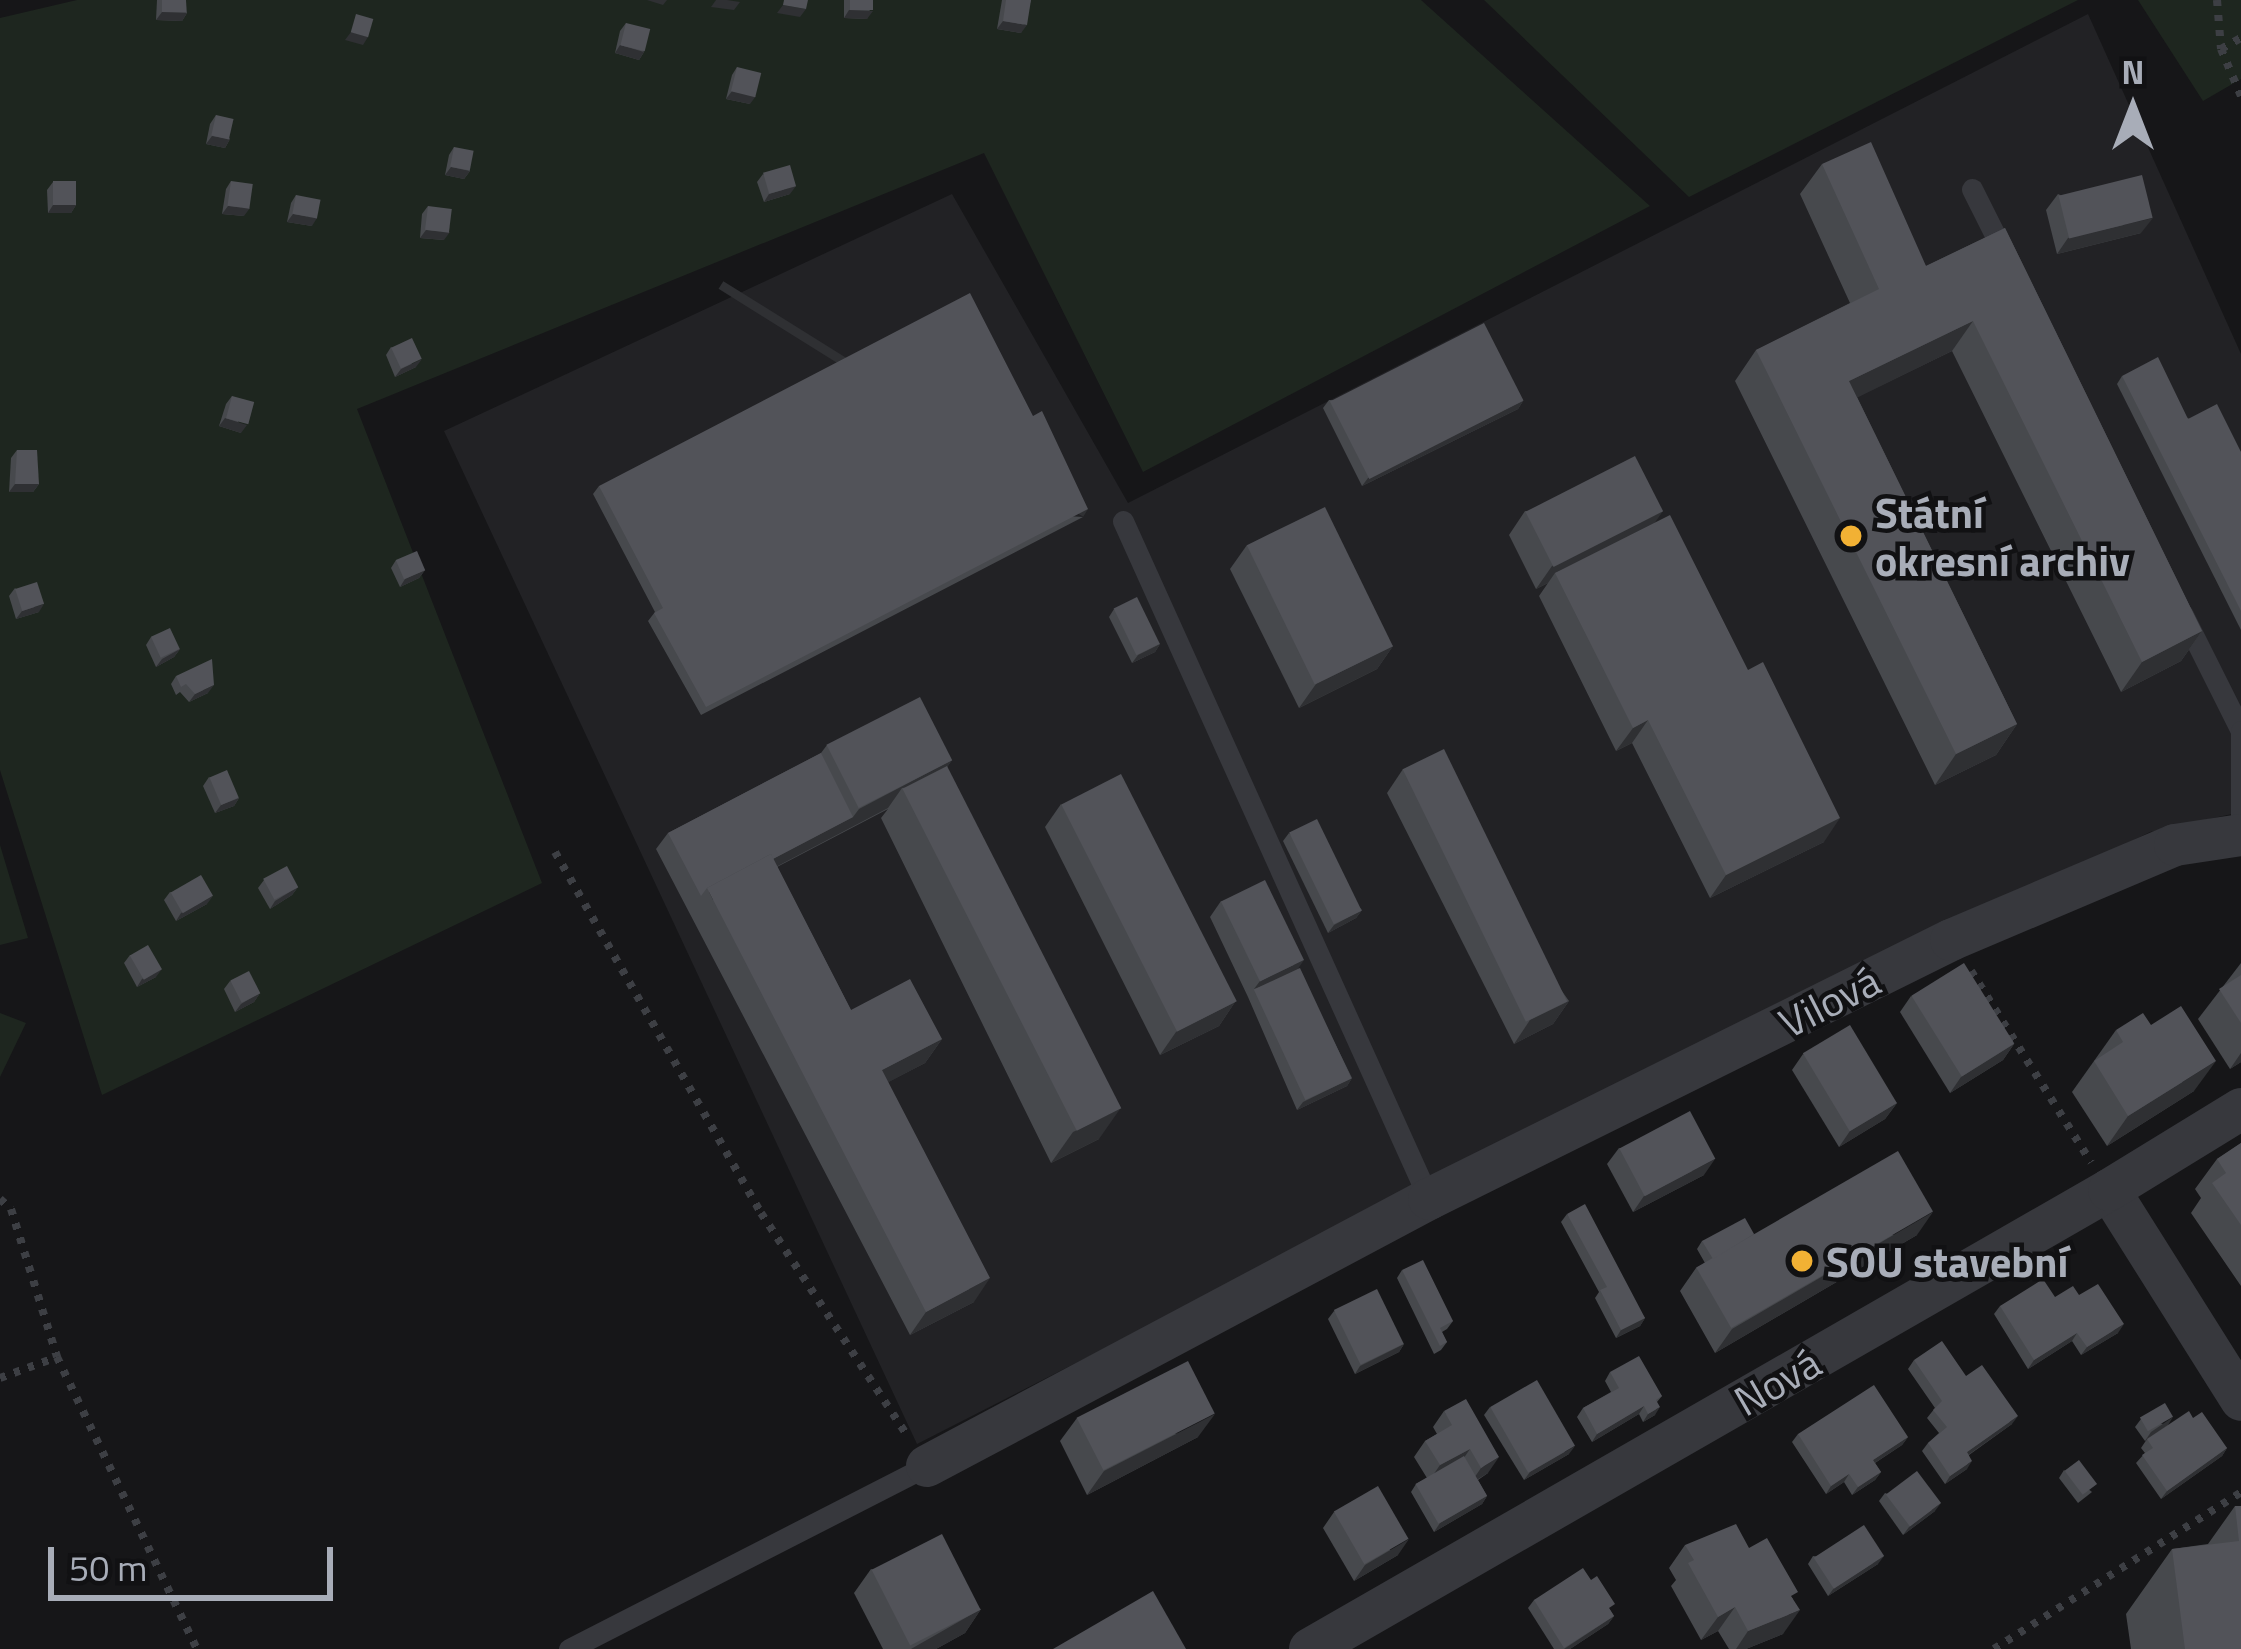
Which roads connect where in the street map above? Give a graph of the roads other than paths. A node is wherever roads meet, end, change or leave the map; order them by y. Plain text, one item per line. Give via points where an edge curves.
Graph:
1 (1972, 189) dead end
2 (2013, 272) edge
3 (1124, 521) dead end
4 (2168, 585) edge
5 (2241, 835) edge
6 (2241, 1108) edge
7 (2109, 1190) junction
8 (1429, 1199) junction
9 (2241, 1400) edge
10 (927, 1466) joint
11 (569, 1649) edge
12 (1310, 1649) edge

1 - 2 lane
3 - 8 lane
4 - 5 lane via 2241,731
5 - 8 street, Vilová via 2175,845 1951,940
6 - 7 street, Nová
7 - 9 street
7 - 12 street, Nová
8 - 10 street, Vilová
10 - 11 lane

